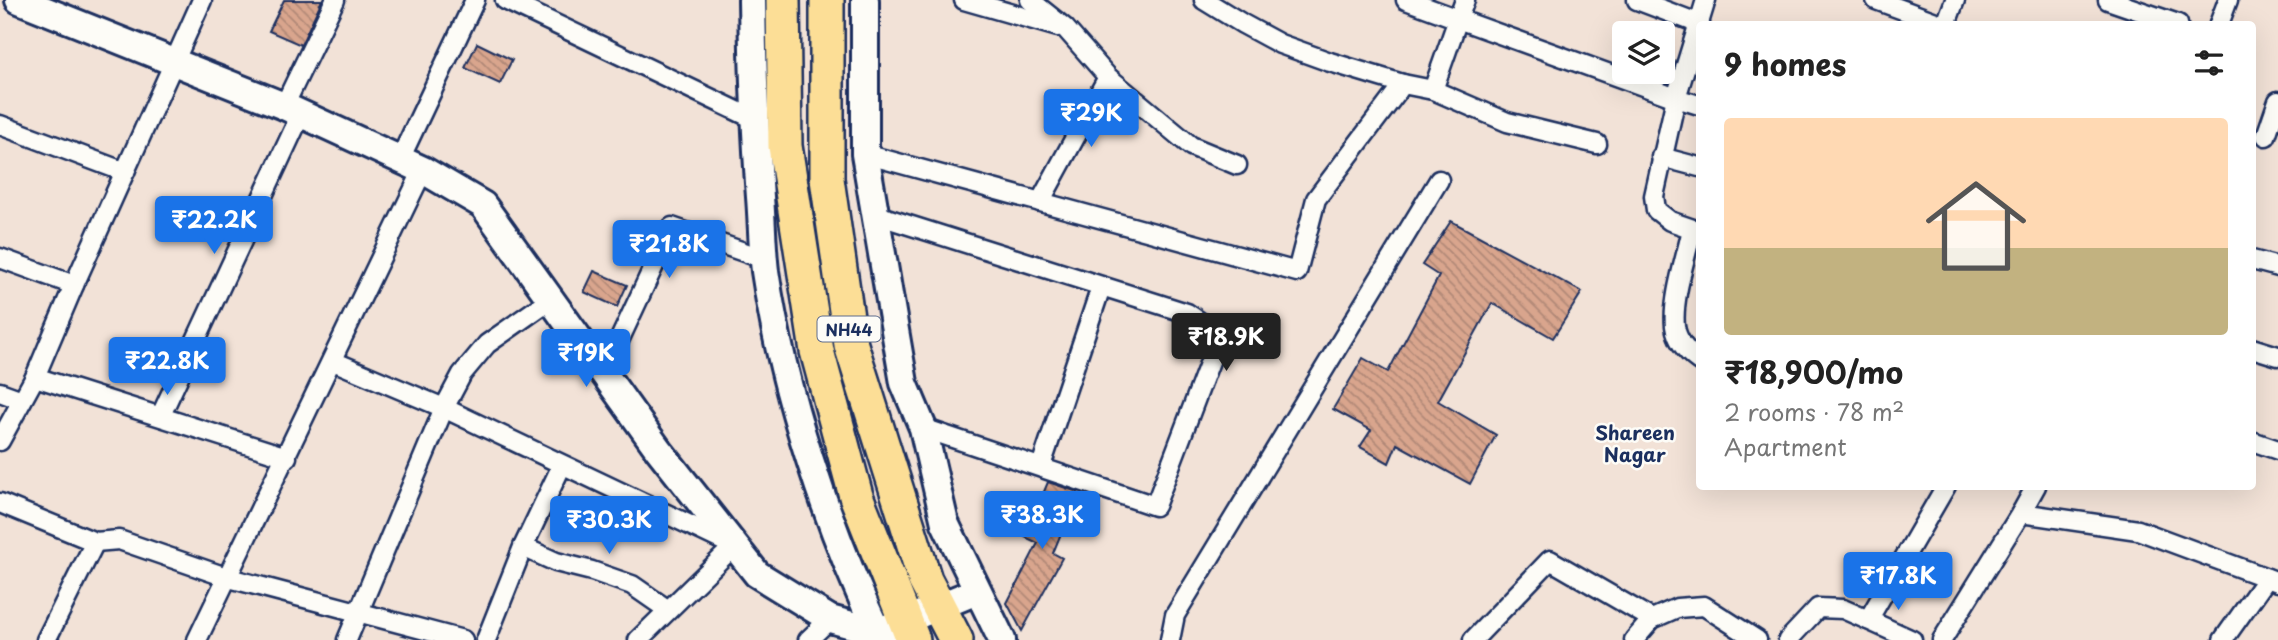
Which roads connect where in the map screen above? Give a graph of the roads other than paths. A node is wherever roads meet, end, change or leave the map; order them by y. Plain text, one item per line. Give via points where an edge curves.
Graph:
1 (19, 0) edge
2 (202, 0) edge
3 (335, 0) edge
4 (475, 0) edge
5 (505, 0) edge
6 (752, 0) edge
7 (783, 0) edge
8 (827, 0) edge
9 (864, 0) edge
10 (964, 0) edge
11 (1030, 0) edge
12 (1204, 0) edge
13 (1406, 0) edge
14 (1465, 0) edge
15 (1637, 0) edge
16 (1706, 0) edge
17 (1875, 0) edge
18 (1955, 0) edge
19 (2108, 0) edge
20 (2228, 0) edge
21 (61, 7) edge
22 (1458, 19) junction
23 (1700, 21) edge
24 (1935, 21) edge
25 (1945, 21) edge
26 (2169, 21) edge
27 (2221, 21) edge
28 (1696, 23) edge
29 (1065, 29) junction
30 (1696, 34) edge
31 (174, 62) junction
32 (1108, 76) junction
33 (1403, 85) junction
34 (1433, 90) junction
35 (1676, 98) junction
36 (2278, 101) edge
37 (1696, 104) edge
38 (293, 110) junction
39 (754, 119) junction
40 (0, 125) edge
41 (2265, 136) edge
42 (1597, 144) dead end
43 (865, 155) junction
44 (1661, 157) junction
45 (411, 165) junction
46 (1237, 165) dead end
47 (1696, 166) edge
48 (125, 172) junction
49 (1439, 180) dead end
50 (1040, 202) junction
51 (877, 215) junction
52 (1696, 230) edge
53 (0, 258) edge
54 (764, 258) junction
55 (2256, 261) edge
56 (2278, 267) edge
57 (74, 285) junction
58 (1101, 287) junction
59 (551, 299) junction
60 (2256, 349) edge
61 (2278, 356) edge
62 (1696, 359) edge
63 (333, 362) junction
64 (604, 373) junction
65 (36, 377) junction
66 (0, 392) edge
67 (22, 400) junction
68 (444, 408) junction
69 (161, 415) junction
70 (923, 428) junction
71 (0, 441) edge
72 (2256, 442) edge
73 (2278, 450) edge
74 (287, 457) junction
75 (562, 465) junction
76 (1041, 466) junction
77 (1944, 490) edge
78 (2034, 490) edge
79 (0, 503) edge
80 (2021, 513) junction
81 (95, 542) junction
82 (734, 546) junction
83 (523, 547) junction
84 (229, 578) junction
85 (2273, 580) edge
86 (977, 591) junction
87 (939, 607) junction
88 (668, 611) junction
89 (358, 613) junction
90 (830, 619) junction
91 (1652, 620) junction
92 (1868, 620) junction
93 (894, 633) edge
94 (46, 640) edge
95 (197, 640) edge
96 (347, 640) edge
97 (463, 640) edge
98 (486, 640) edge
99 (638, 640) edge
100 (808, 640) edge
101 (957, 640) edge
102 (1002, 640) edge
103 (1170, 640) edge
104 (1473, 640) edge
105 (1634, 640) edge
106 (1756, 640) edge
107 (1788, 640) edge
108 (1912, 640) edge
109 (1942, 640) edge
110 (2223, 640) edge

1 - 21 street
2 - 31 street
3 - 38 street
4 - 45 street
5 - 39 street
6 - 39 street
7 - 93 highway, NH44 via 785,146 817,351
8 - 87 highway, NH44 via 827,178 851,345 925,580
9 - 43 street
10 - 29 street
11 - 29 street
12 - 33 street via 1280,44
13 - 22 street
14 - 22 street
15 - 28 street
16 - 23 street
17 - 24 street
18 - 25 street
19 - 26 street
20 - 27 street
21 - 31 street
22 - 34 street
22 - 35 street
29 - 32 street
30 - 35 street
31 - 38 street
31 - 48 street
32 - 46 street via 1191,146
32 - 50 street
33 - 34 street
33 - 50 street via 1316,199 1297,272
34 - 42 street via 1507,122
35 - 37 street
35 - 44 street
36 - 41 street
38 - 45 street
38 - 69 street
39 - 54 street
40 - 48 street
43 - 50 street
43 - 51 street
44 - 47 street
44 - 52 street via 1656,210
45 - 59 street via 483,205
45 - 63 street
48 - 57 street
49 - 103 street via 1175,615
51 - 58 street
51 - 70 street via 904,383
52 - 62 street via 1681,281 1675,328 1687,352
53 - 57 street
54 - 64 street via 672,227
54 - 93 street via 773,319 799,422 855,585
55 - 56 street
57 - 65 street
58 - 76 street
58 - 76 street via 1187,313 1212,330 1215,348 1156,506
59 - 64 street
59 - 68 street via 487,344 462,374
60 - 61 street
63 - 68 street
63 - 74 street
64 - 82 street
65 - 67 street
65 - 69 street
66 - 67 street
67 - 71 street
68 - 75 street
68 - 89 street
69 - 74 street
70 - 76 street
70 - 86 street via 945,523
72 - 73 street
74 - 84 street
75 - 82 street
75 - 83 street
77 - 92 street
78 - 80 street
79 - 81 street
80 - 85 street via 2137,530
80 - 109 street
81 - 84 street via 119,540
81 - 94 street
82 - 88 street
82 - 90 street via 757,574
83 - 88 street via 632,585
83 - 98 street
84 - 89 street
84 - 95 street
85 - 110 street
86 - 87 street
86 - 102 street
87 - 93 street
87 - 101 highway, NH44
88 - 99 street
89 - 96 street
89 - 97 street
90 - 93 street
90 - 100 street
91 - 104 street via 1549,560
91 - 105 street
91 - 106 street via 1677,608 1704,606
92 - 107 street via 1843,609 1818,608
92 - 108 street

